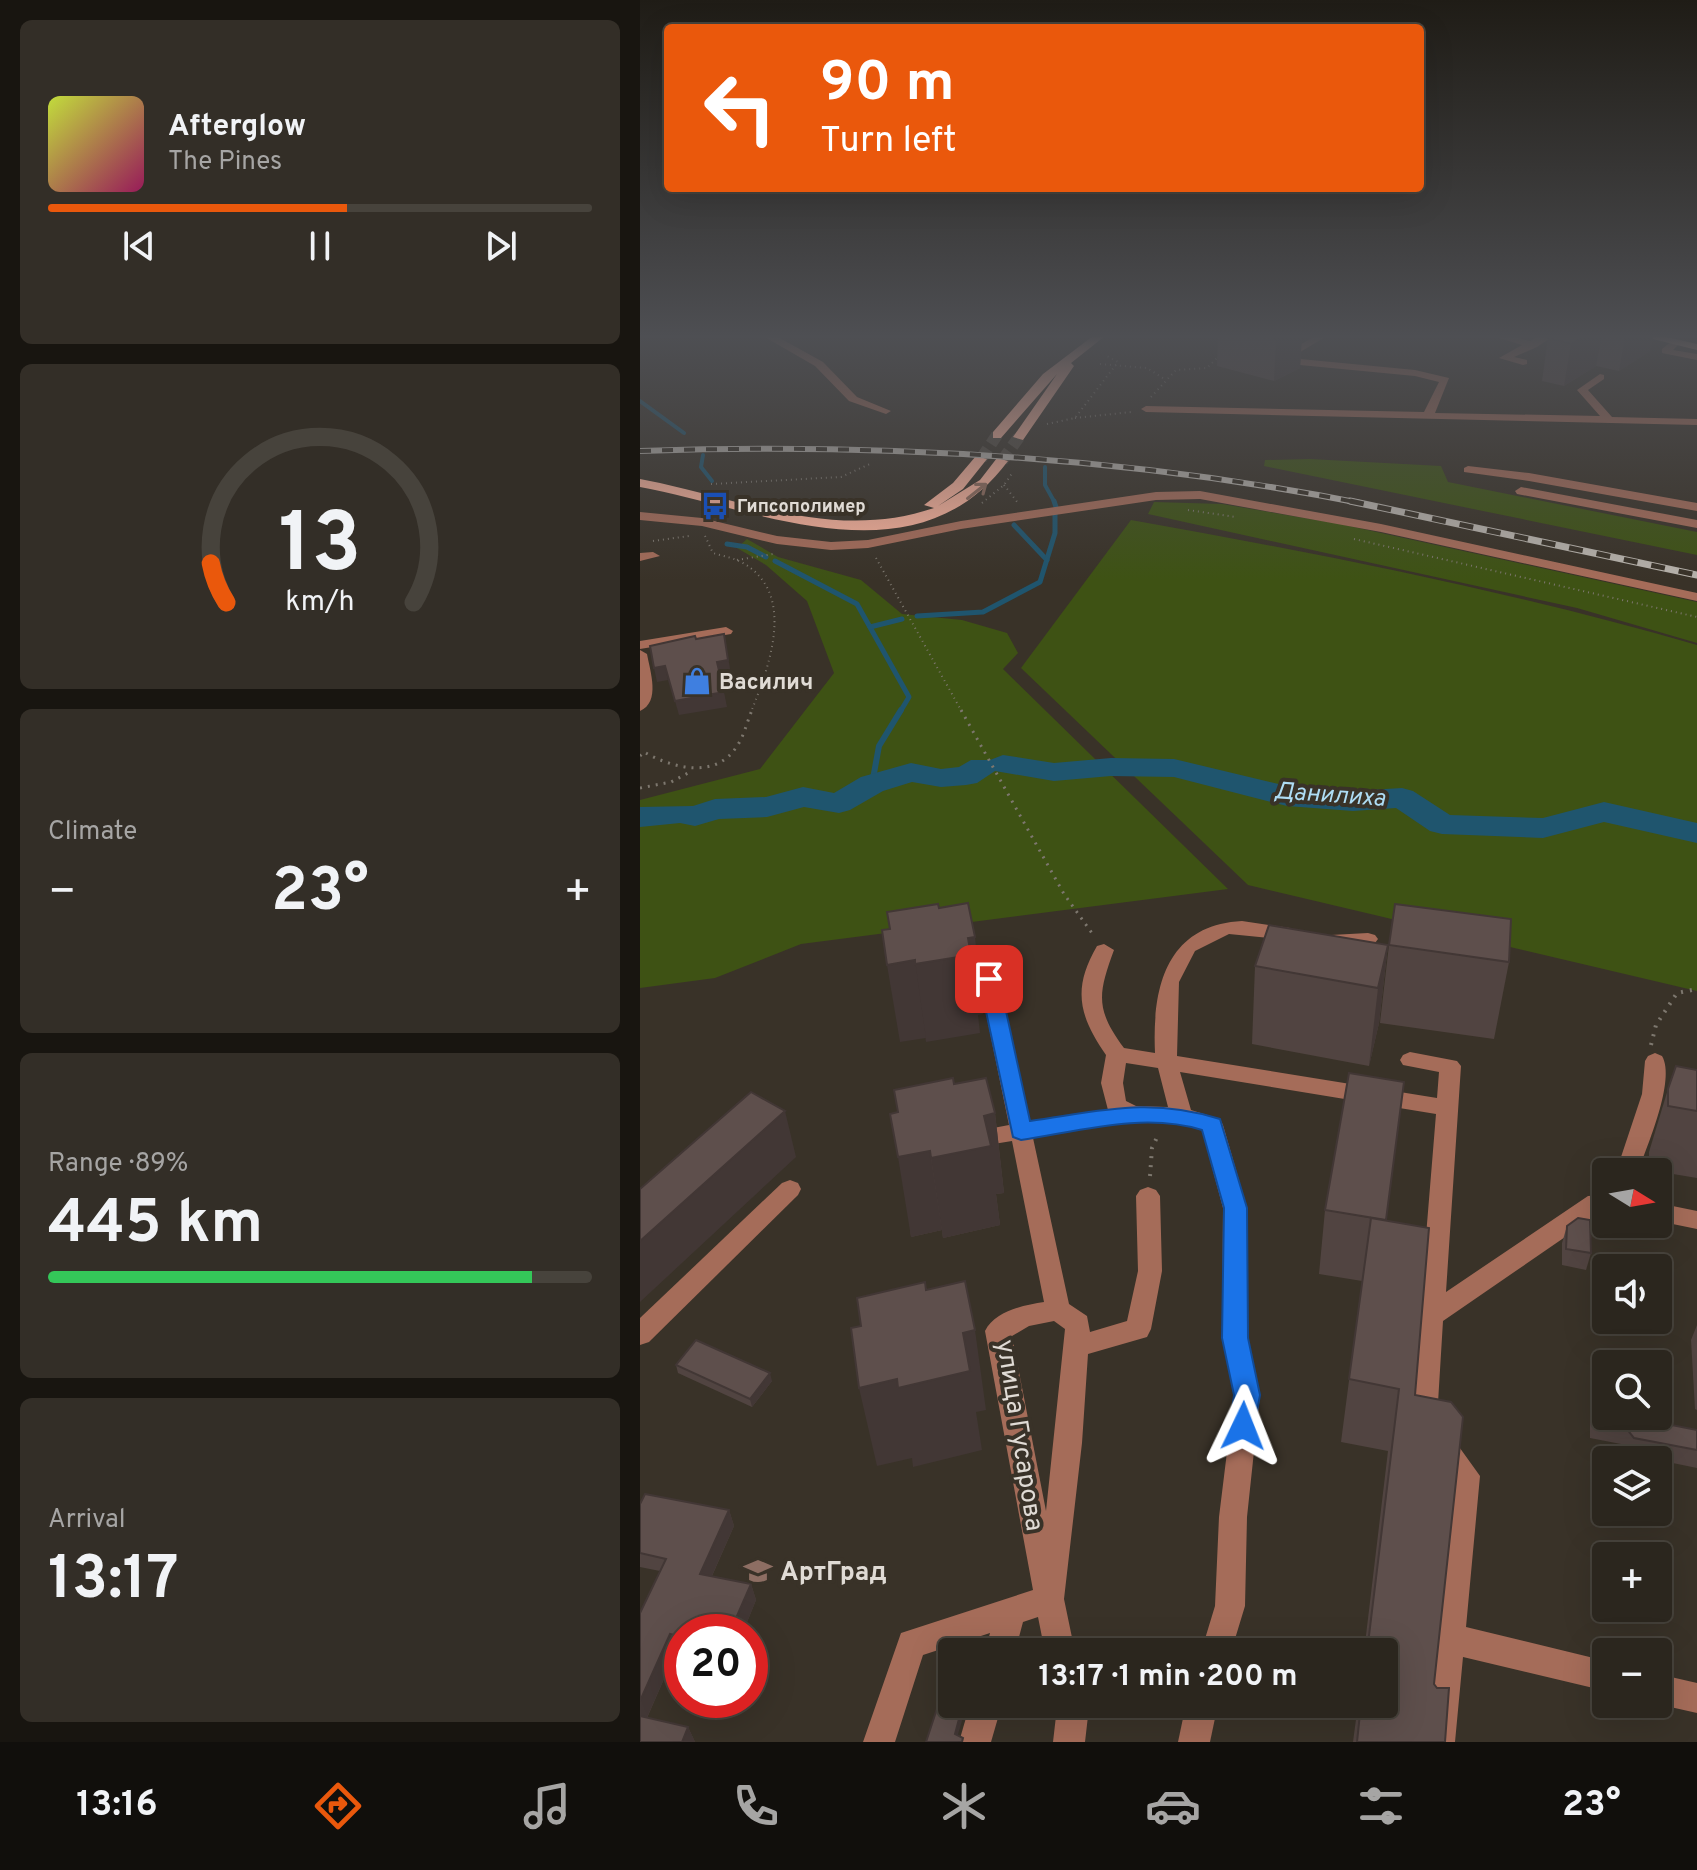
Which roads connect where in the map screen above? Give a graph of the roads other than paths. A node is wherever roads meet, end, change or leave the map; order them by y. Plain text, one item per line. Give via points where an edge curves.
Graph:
1 (1011, 417) edge
2 (1033, 417) edge
3 (1547, 417) edge
4 (1608, 419) joint
5 (1676, 421) junction
6 (1697, 422) edge
7 (1689, 433) dead end
8 (997, 435) tunnel mouth
9 (1019, 437) tunnel mouth
10 (981, 459) tunnel mouth
11 (1002, 461) tunnel mouth
12 (1468, 470) dead end
13 (640, 483) edge
14 (1521, 491) dead end
15 (1697, 507) edge
16 (640, 516) edge
17 (1697, 524) edge
18 (850, 525) junction
19 (1697, 597) edge
20 (726, 631) edge
21 (640, 645) edge
22 (640, 654) edge
23 (640, 706) edge
24 (1368, 939) edge
25 (1104, 950) road end
26 (989, 979) dead end
27 (1117, 1054) junction
28 (1410, 1060) dead end
29 (1655, 1061) road end
30 (1166, 1063) junction
31 (1447, 1108) junction
32 (1132, 1114) junction
33 (1174, 1116) junction
34 (1021, 1131) junction
35 (952, 1143) edge
36 (1632, 1158) edge
37 (790, 1189) dead end
38 (1148, 1196) road end
39 (1592, 1207) edge
40 (1672, 1215) edge
41 (1697, 1220) edge
42 (1058, 1310) junction
43 (1432, 1315) junction
44 (640, 1334) edge
45 (1076, 1347) junction
46 (1049, 1599) junction
47 (1012, 1610) junction
48 (1004, 1638) edge
49 (1057, 1638) edge
50 (1220, 1638) edge
51 (1448, 1638) junction
52 (1592, 1673) edge
53 (1672, 1692) edge
54 (1697, 1698) edge
55 (982, 1718) edge
56 (1072, 1718) edge
57 (1199, 1718) edge
58 (879, 1742) edge
59 (975, 1742) edge
60 (1069, 1742) edge
61 (1194, 1742) edge
62 (1439, 1742) edge

1 - 8 main road
2 - 9 main road
3 - 4 street
4 - 5 street
5 - 6 street
5 - 7 street
10 - 18 main road via 950,494 930,506
18 -> 11 main road via 917,518 959,504 983,487
12 - 15 street
13 - 18 main road via 801,522
14 - 17 street
16 - 19 street via 831,546 1156,496 1200,495 1381,528
20 - 21 street
22 - 23 street via 646,690
24 - 30 street via 1325,941 1242,927 1225,928 1188,947 1169,982
25 - 27 street via 1088,998 1098,1028
26 - 34 street, улица Гусарова
27 - 30 street
27 - 32 street via 1112,1083 1116,1105
28 - 31 street via 1450,1066
29 - 36 street via 1653,1094
30 - 31 street
30 - 33 street
31 - 43 street
32 - 33 street
32 - 34 street
33 - 50 street via 1212,1125 1235,1208 1235,1338 1247,1395 1233,1517 1230,1606
34 - 35 street
34 - 42 street, улица Гусарова
37 - 44 street
38 - 45 street via 1150,1271 1138,1329
39 - 43 street
40 - 41 street
42 - 45 street, улица Гусарова via 1078,1324
42 - 46 street, улица Гусарова via 1024,1316 998,1331
43 - 51 street via 1423,1422 1466,1476
45 - 46 street, улица Гусарова
46 - 47 street
46 - 49 street, улица Гусарова
47 - 48 street
47 - 58 street via 912,1644
51 - 52 street
51 - 62 street
53 - 54 street
55 - 59 street
56 - 60 street
57 - 61 street

